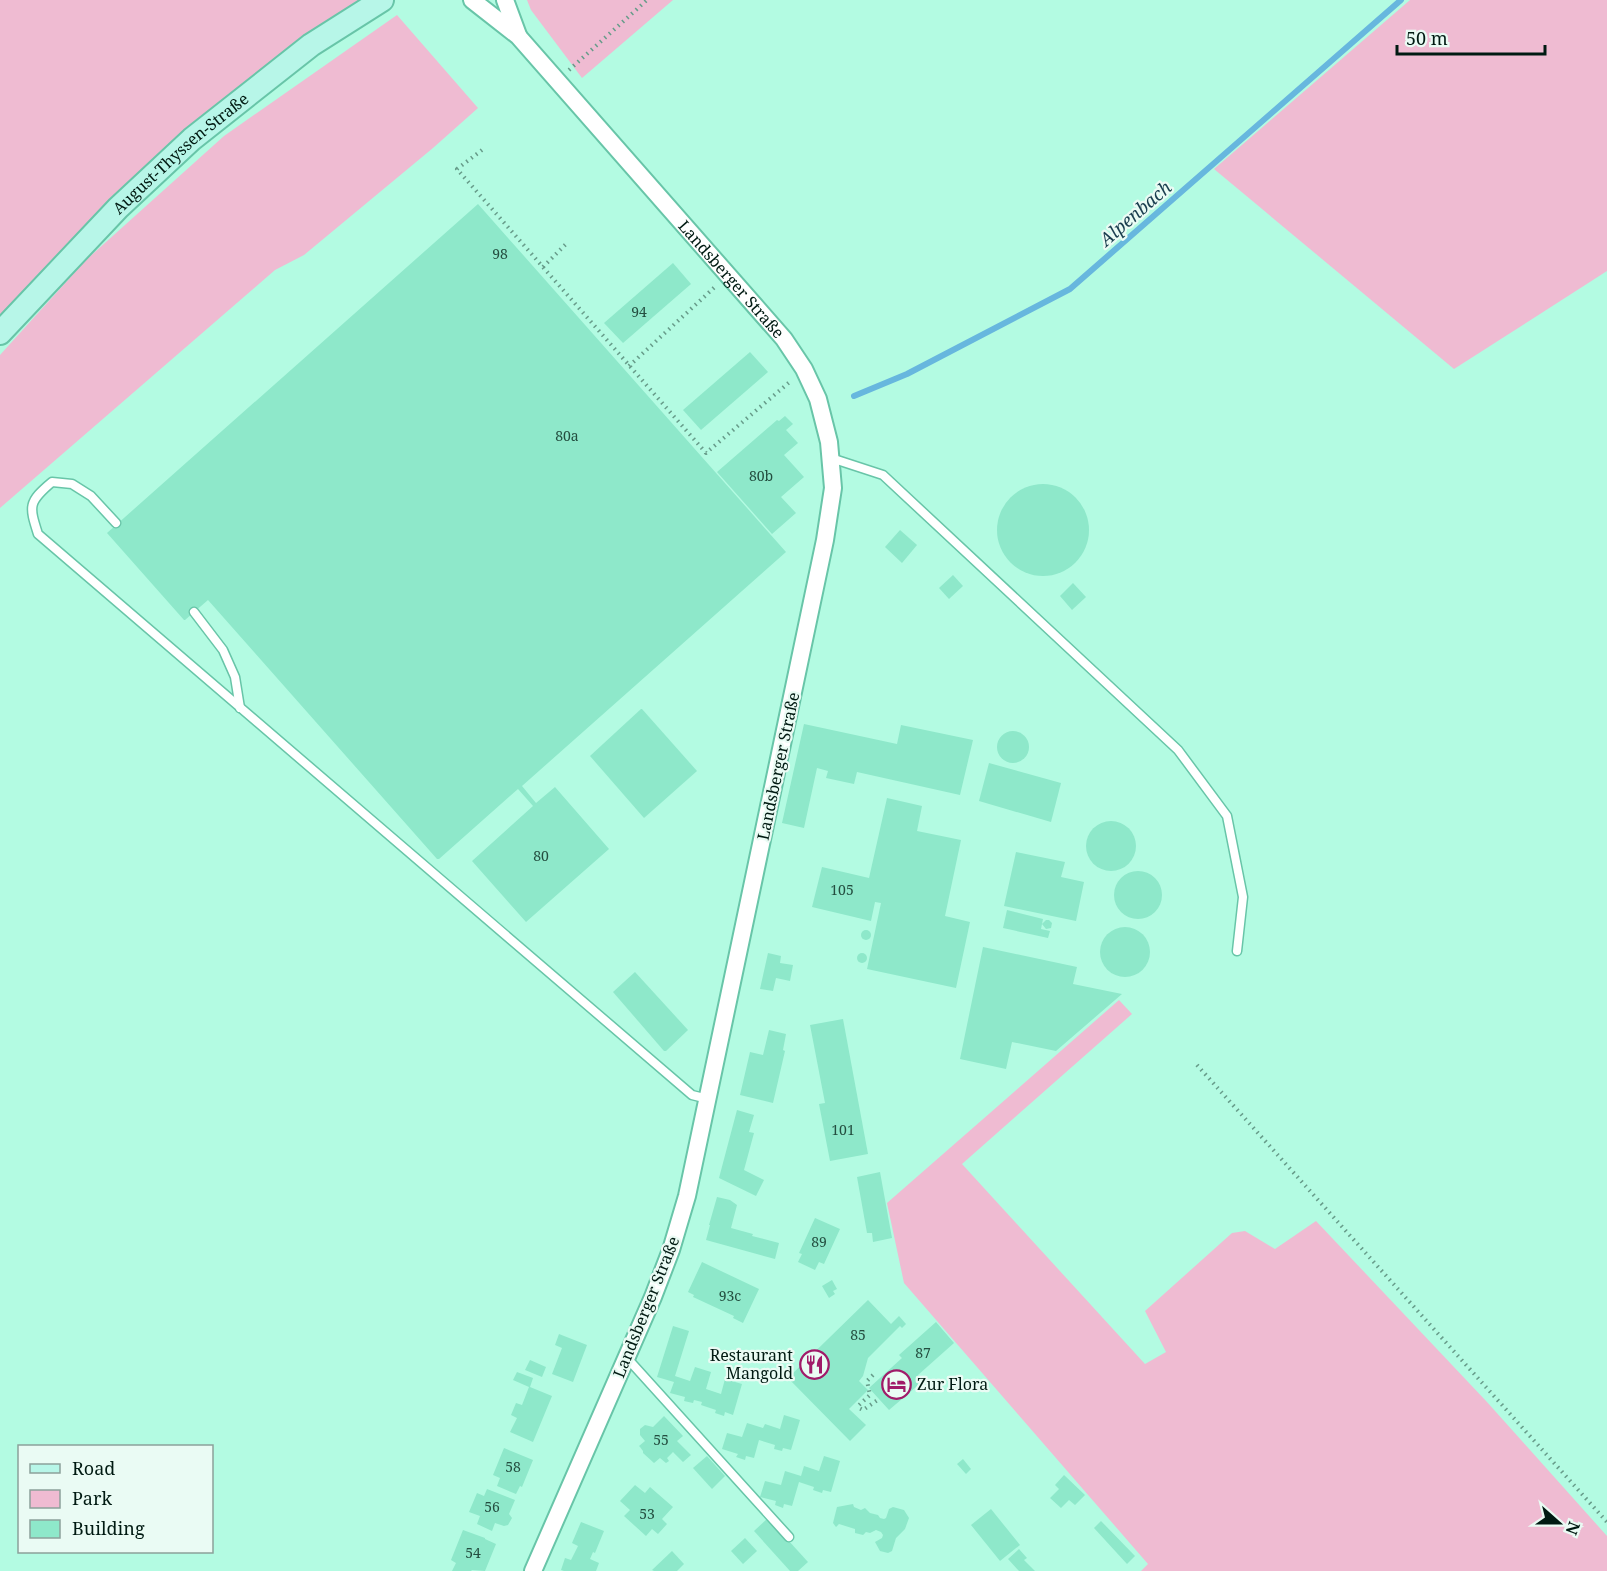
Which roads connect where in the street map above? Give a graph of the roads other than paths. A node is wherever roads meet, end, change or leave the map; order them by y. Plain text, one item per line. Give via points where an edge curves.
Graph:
1 (382, 0) edge
2 (472, 0) edge
3 (505, 0) edge
4 (518, 36) junction
5 (0, 333) edge
6 (830, 458) junction
7 (116, 523) dead end
8 (195, 612) dead end
9 (240, 709) junction
10 (1237, 951) dead end
11 (708, 1099) junction
12 (627, 1358) junction
13 (789, 1537) dead end
14 (533, 1571) edge

1 - 5 main road, August-Thyssen-Straße via 311,45 192,139 118,208
2 - 4 street, Landsberger Straße
3 - 4 street, Landsberger Straße
4 - 6 street, Landsberger Straße via 784,339 818,399
6 - 10 lane via 883,475 1178,750 1227,816 1243,897
6 - 11 street, Landsberger Straße via 833,488 825,540
7 - 9 lane via 91,496 72,484 52,482 37,494 31,511 38,534
8 - 9 lane via 223,650 235,677
9 - 11 lane via 692,1095
11 - 12 street, Landsberger Straße via 672,1250
12 - 13 lane
12 - 14 street, Landsberger Straße

